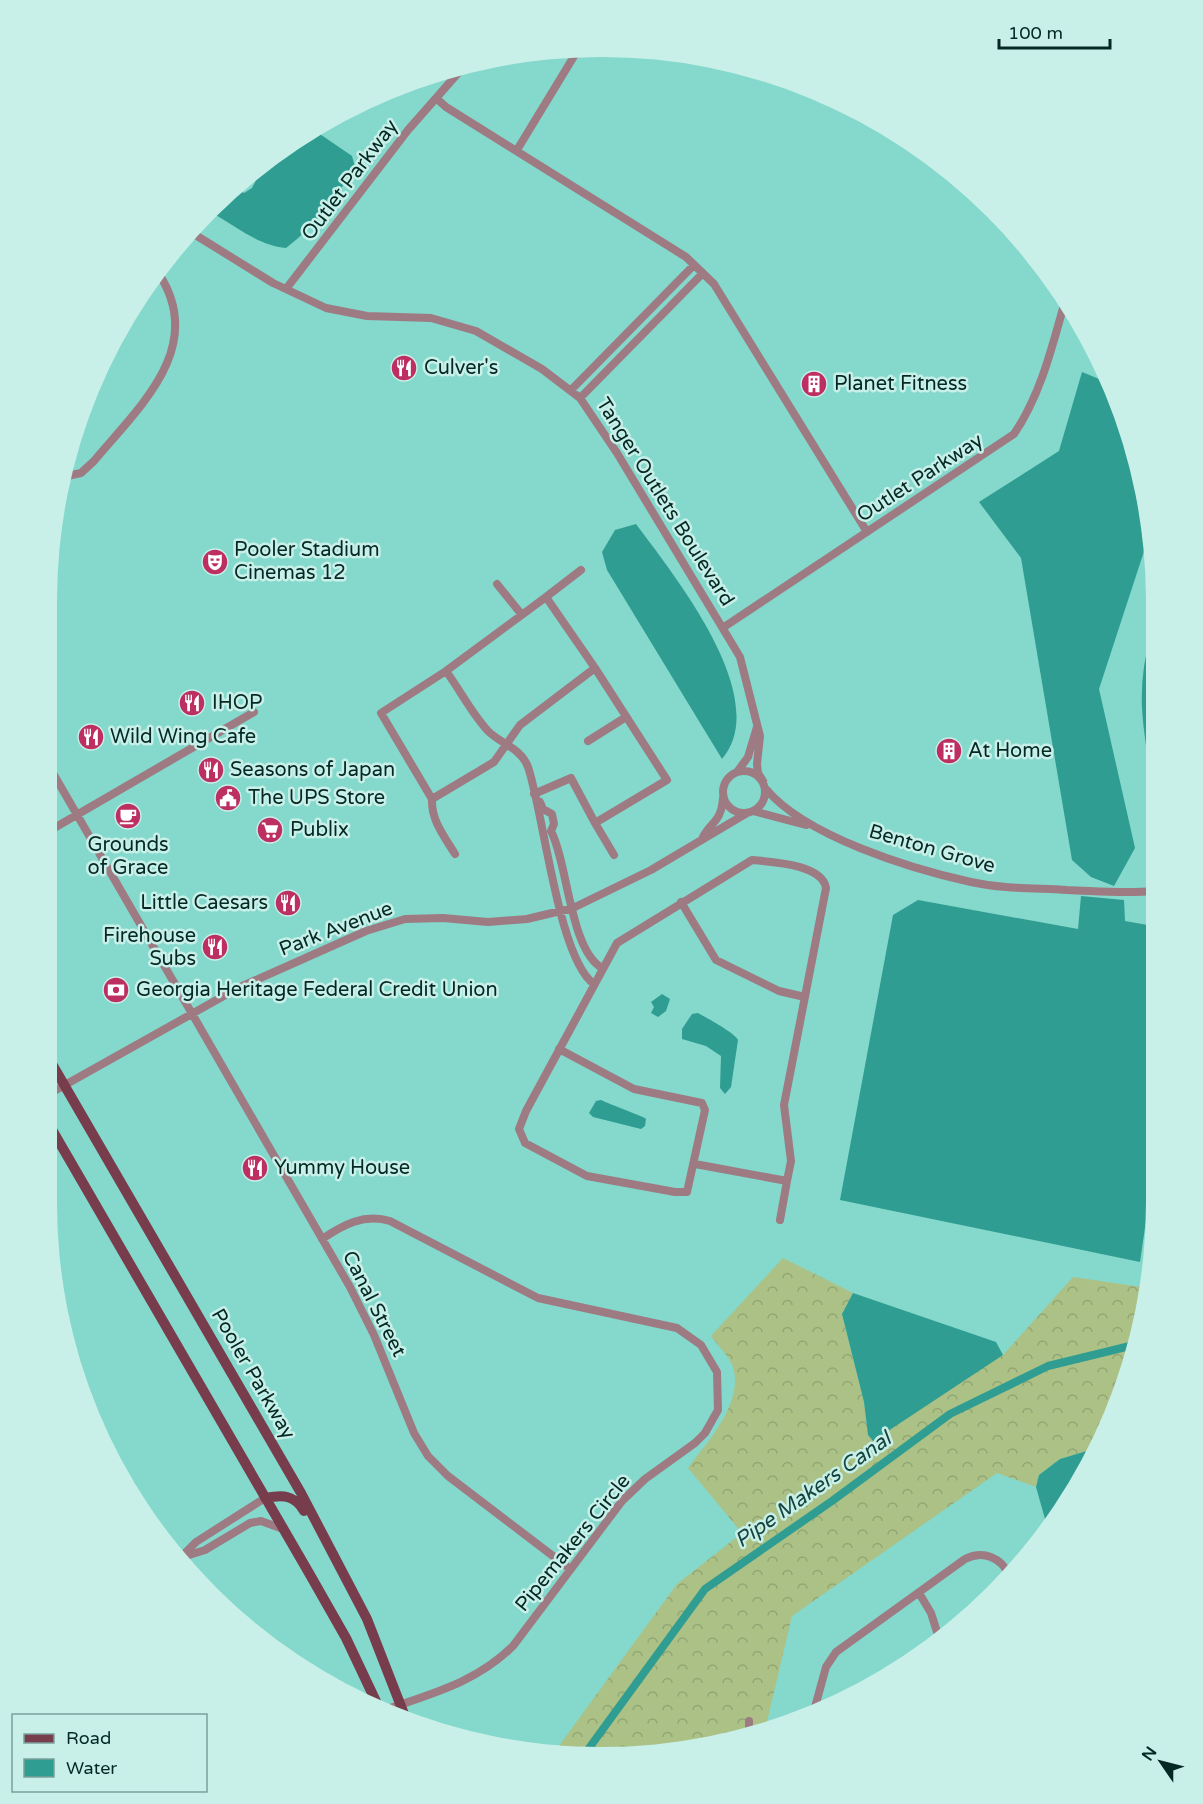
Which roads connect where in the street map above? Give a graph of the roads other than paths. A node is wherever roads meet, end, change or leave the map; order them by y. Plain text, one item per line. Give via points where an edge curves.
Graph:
1 (573, 58) edge
2 (453, 78) edge
3 (436, 98) junction
4 (517, 150) junction
5 (197, 236) edge
6 (694, 264) junction
7 (703, 273) junction
8 (162, 281) edge
9 (286, 289) junction
10 (1062, 312) edge
11 (571, 390) junction
12 (580, 398) junction
13 (72, 475) edge
14 (867, 532) junction
15 (581, 570) dead end
16 (497, 584) dead end
17 (546, 597) junction
18 (522, 615) junction
19 (724, 627) junction
20 (595, 668) junction
21 (446, 671) junction
22 (254, 712) dead end
23 (626, 717) junction
24 (757, 727) junction
25 (588, 741) dead end
26 (506, 744) junction
27 (736, 772) junction
28 (57, 780) edge
29 (764, 785) junction
30 (723, 795) junction
31 (535, 796) junction
32 (432, 799) junction
33 (750, 812) junction
34 (77, 814) junction
35 (595, 823) junction
36 (57, 826) edge
37 (812, 826) junction
38 (702, 839) junction
39 (455, 854) dead end
40 (614, 855) dead end
41 (1146, 892) edge
42 (681, 902) junction
43 (573, 908) junction
44 (561, 912) junction
45 (602, 968) junction
46 (594, 984) junction
47 (805, 997) junction
48 (192, 1013) junction
49 (559, 1049) junction
50 (57, 1073) edge
51 (64, 1086) junction
52 (57, 1090) edge
53 (57, 1138) edge
54 (695, 1164) junction
55 (787, 1181) junction
56 (780, 1220) dead end
57 (322, 1239) junction
58 (265, 1498) junction
59 (283, 1529) junction
60 (185, 1553) edge
61 (187, 1555) edge
62 (570, 1569) junction
63 (1004, 1569) edge
64 (352, 1590) junction
65 (919, 1593) junction
66 (937, 1631) edge
67 (375, 1698) edge
68 (816, 1703) edge
69 (401, 1704) junction
70 (394, 1706) edge
71 (403, 1710) edge
72 (749, 1721) dead end
73 (749, 1726) edge

1 - 4 street
2 - 3 street, Outlet Parkway
3 - 4 street
3 - 9 street, Outlet Parkway
4 - 6 street
5 - 9 street, Tanger Outlets Boulevard
6 - 7 street
6 - 11 street
7 - 12 street
7 - 14 street via 714,284
8 - 13 street via 173,309 174,338 167,369 94,461 81,473
9 - 11 street, Tanger Outlets Boulevard via 338,312 430,318 462,326 504,345
10 - 14 street, Outlet Parkway via 1042,380 1029,412 1014,434
11 - 12 street, Tanger Outlets Boulevard
12 - 19 street, Tanger Outlets Boulevard
14 - 19 street, Outlet Parkway
15 - 17 street
16 - 18 street
17 - 18 street
17 - 20 street
18 - 21 street
19 - 24 street, Tanger Outlets Boulevard via 740,657
20 - 23 street
20 - 26 street via 537,710
21 - 26 street via 488,731
21 - 32 street via 381,713
22 - 34 street
23 - 25 street
23 - 35 street via 667,780
24 - 27 street via 748,757
24 - 29 street, Tanger Outlets Boulevard via 758,773
26 - 31 street via 522,755
26 - 32 street via 494,762
27 - 29 street via 750,771
27 - 30 street via 727,779
28 - 34 street, Canal Street
29 - 33 street via 762,805
29 - 37 street, Benton Grove via 777,802
30 - 33 street via 731,809
30 - 38 street, Park Avenue via 717,822
31 - 35 street via 571,778
31 - 43 street via 543,809 552,814 551,831 562,858
31 - 44 street
32 - 39 street via 436,824
33 - 37 street, Benton Grove
33 - 38 street, Park Avenue
34 - 36 street
34 - 48 street, Canal Street
35 - 40 street
37 - 41 street, Benton Grove via 874,852 972,882 1014,888
38 - 43 street, Park Avenue via 651,870
42 - 45 street via 622,937
42 - 47 street via 716,960 779,991
42 - 47 street via 752,860 815,871 826,888
43 - 44 street, Park Avenue
43 - 45 street via 586,953
44 - 46 street via 577,964
44 - 48 street, Park Avenue via 488,922 444,918 385,923 238,988
45 - 46 street
46 - 49 street
47 - 55 street via 784,1106 791,1161
48 - 51 street, Park Avenue
48 - 57 street, Canal Street
49 - 54 street via 634,1089 702,1103 705,1110
49 - 54 street via 520,1122 525,1143 588,1176 675,1192 690,1189
50 - 51 main road, Pooler Parkway
51 - 52 street, Park Avenue
51 - 64 main road, Pooler Parkway via 301,1493
53 - 58 main road
54 - 55 street
55 - 56 street
57 - 62 street, Canal Street via 374,1335 414,1433 428,1456 448,1476
57 - 62 street, Pipemakers Circle via 354,1221 381,1218 538,1298 667,1325 701,1345 712,1361 719,1383 718,1410 712,1422 696,1443 634,1488
58 - 59 main road
58 - 60 street via 195,1542
58 - 64 main road via 280,1495 298,1502 343,1583
59 - 61 street via 261,1521 250,1523 205,1550
59 - 67 main road via 346,1638
62 - 69 street, Pipemakers Circle via 496,1663 477,1676
63 - 65 street via 996,1559 974,1556
64 - 69 main road, Pooler Parkway
65 - 66 street
65 - 68 street via 836,1652 826,1667
69 - 70 street, Pipemakers Circle
69 - 71 main road, Pooler Parkway
72 - 73 street

